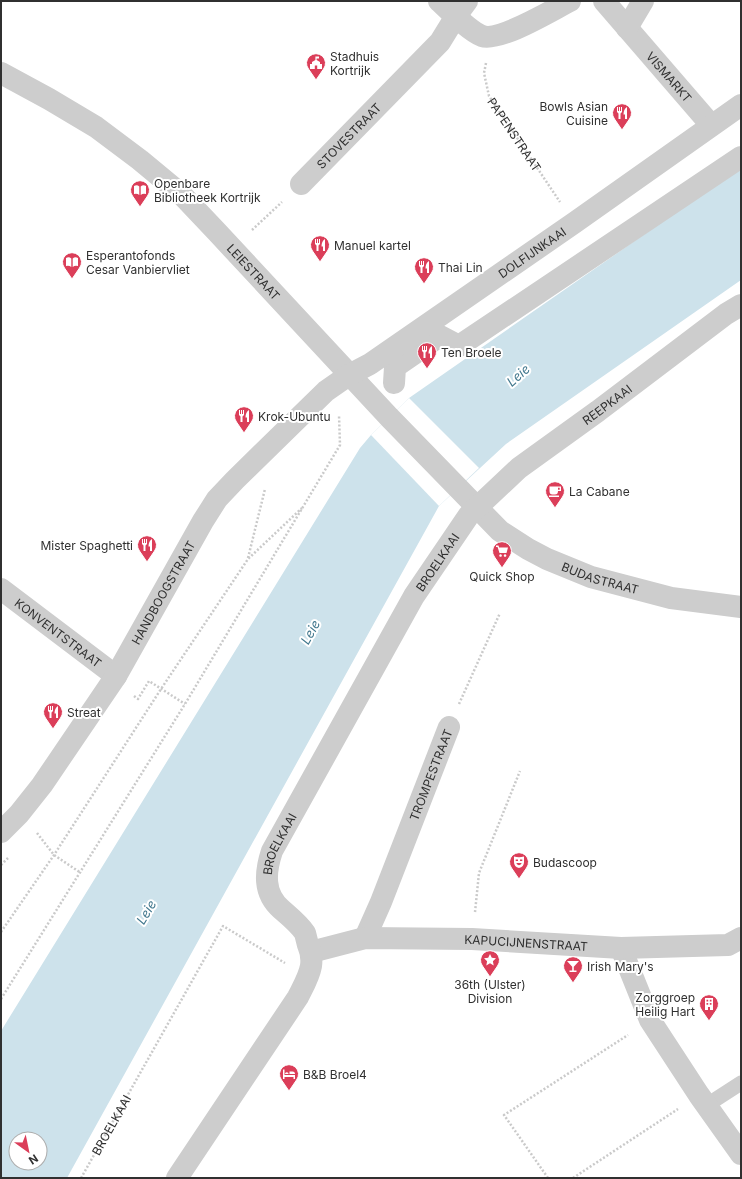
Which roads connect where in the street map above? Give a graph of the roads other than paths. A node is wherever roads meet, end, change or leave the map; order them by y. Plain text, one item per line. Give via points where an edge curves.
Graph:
1 (438, 1) edge
2 (570, 1) edge
3 (604, 1) edge
4 (643, 1) edge
5 (461, 8) edge
6 (627, 28) junction
7 (1, 73) edge
8 (741, 105) edge
9 (711, 125) junction
10 (741, 157) edge
11 (301, 184) road end
12 (741, 305) edge
13 (349, 375) junction
14 (394, 383) dead end
15 (476, 508) junction
16 (1, 590) edge
17 (741, 607) edge
18 (116, 676) junction
19 (449, 727) road end
20 (1, 832) edge
21 (365, 938) junction
22 (741, 938) edge
23 (621, 948) junction
24 (311, 952) junction
25 (741, 1083) edge
26 (703, 1100) junction
27 (741, 1154) edge
28 (177, 1178) edge

1 - 5 street
2 - 5 street via 507,33 491,37 477,34
3 - 6 street
4 - 6 street
5 - 11 street, STOVESTRAAT via 440,42
6 - 9 street, VISMARKT
7 - 13 street, LEIESTRAAT via 96,127 181,194
8 - 9 street, DOLFIJNKAAI
9 - 13 street, DOLFIJNKAAI via 370,364
10 - 14 street via 459,346 440,336 395,367
12 - 15 street, REEPKAAI via 519,468
13 - 15 street, LEIESTRAAT
13 - 18 street, HANDBOOGSTRAAT via 326,391 217,499 202,520
15 - 17 street, BUDASTRAAT via 500,531 528,549 591,577 671,598
15 - 24 street, BROELKAAI via 414,596 272,851 266,880 271,897 305,933
16 - 18 street, KONVENTSTRAAT
18 - 20 street, HANDBOOGSTRAAT via 42,785
19 - 21 street, TROMPESTRAAT
21 - 23 street, KAPUCIJNENSTRAAT via 472,939
21 - 24 street, KAPUCIJNENSTRAAT
22 - 23 street, KAPUCIJNENSTRAAT via 728,945
23 - 26 street via 650,1020
24 - 28 street, BROELKAAI via 307,980 298,997
25 - 26 lane
26 - 27 street

